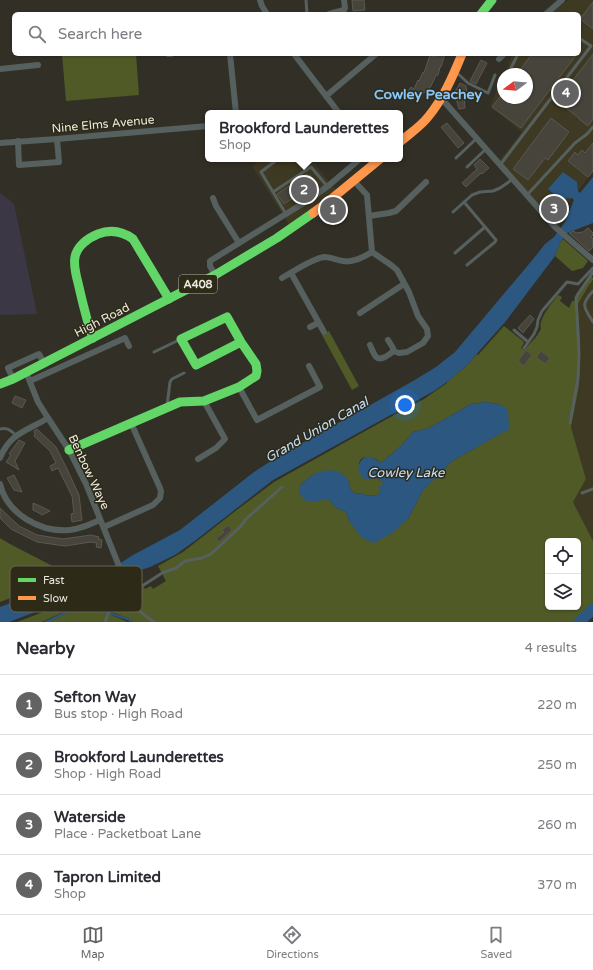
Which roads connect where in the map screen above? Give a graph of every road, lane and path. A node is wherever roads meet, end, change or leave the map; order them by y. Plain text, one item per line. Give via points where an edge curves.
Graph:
1 (260, 0) edge
2 (306, 0) edge
3 (344, 0) edge
4 (492, 0) edge
5 (562, 0) edge
6 (266, 12) edge
7 (307, 12) edge
8 (340, 12) edge
9 (483, 12) edge
10 (548, 12) edge
11 (581, 39) edge
12 (592, 47) edge
13 (230, 56) edge
14 (296, 56) edge
15 (374, 56) edge
16 (461, 56) edge
17 (517, 56) edge
18 (38, 65) dead end
19 (512, 68) dead end
20 (0, 69) edge
21 (455, 70) junction
22 (495, 75) dead end
23 (326, 96) junction
24 (441, 98) junction
25 (236, 110) edge
26 (337, 110) edge
27 (205, 126) edge
28 (593, 127) edge
29 (477, 138) junction
30 (57, 139) junction
31 (403, 139) edge
32 (18, 141) junction
33 (0, 143) edge
34 (486, 149) junction
35 (456, 158) dead end
36 (274, 162) edge
37 (356, 162) edge
38 (376, 162) edge
39 (500, 165) junction
40 (467, 166) dead end
41 (513, 179) junction
42 (354, 181) junction
43 (426, 182) dead end
44 (328, 186) junction
45 (273, 192) junction
46 (527, 195) junction
47 (213, 198) dead end
48 (464, 202) junction
49 (453, 212) dead end
50 (286, 214) junction
51 (369, 216) junction
52 (485, 227) junction
53 (239, 243) junction
54 (372, 252) junction
55 (456, 253) dead end
56 (592, 259) edge
57 (467, 265) dead end
58 (593, 268) edge
59 (593, 272) edge
60 (291, 273) junction
61 (215, 275) junction
62 (282, 278) dead end
63 (404, 284) junction
64 (593, 291) edge
65 (169, 299) junction
66 (360, 313) dead end
67 (593, 322) edge
68 (318, 323) junction
69 (310, 327) dead end
70 (514, 330) dead end
71 (324, 332) dead end
72 (93, 338) junction
73 (181, 340) junction
74 (388, 340) dead end
75 (241, 342) junction
76 (528, 342) junction
77 (370, 345) dead end
78 (129, 346) dead end
79 (524, 348) dead end
80 (154, 352) dead end
81 (396, 352) junction
82 (44, 363) junction
83 (308, 363) dead end
84 (26, 372) junction
85 (184, 373) dead end
86 (13, 379) junction
87 (30, 381) junction
88 (0, 384) edge
89 (239, 387) junction
90 (204, 401) junction
91 (167, 408) junction
92 (48, 418) junction
93 (131, 423) junction
94 (570, 423) dead end
95 (0, 429) edge
96 (17, 436) junction
97 (69, 450) junction
98 (0, 458) edge
99 (198, 459) dead end
100 (0, 484) edge
101 (282, 487) dead end
102 (593, 488) edge
103 (582, 493) dead end
104 (100, 520) junction
105 (104, 527) junction
106 (119, 566) edge
107 (142, 586) edge
108 (109, 612) edge
109 (141, 612) edge
110 (105, 622) edge
111 (154, 622) edge

1 - 6 street
2 - 7 lane
3 - 8 street via 344,9
4 - 9 street
5 - 10 street
11 - 12 lane
12 - 39 lane
13 - 25 street
14 - 23 street
15 - 23 street
16 - 21 street
17 - 19 lane
18 - 20 street
21 - 22 lane via 468,82 488,93
21 - 24 street
23 - 26 street
24 - 29 street
24 - 31 street via 427,118
27 - 30 street, Nine Elms Avenue
28 - 46 lane
29 - 34 street
29 - 35 lane
30 - 32 street, Nine Elms Avenue
30 - 32 street via 59,162 19,165
32 - 33 street, Nine Elms Avenue
34 - 39 street
34 - 40 lane
36 - 45 lane via 261,172
37 - 44 street
38 - 42 street, High Road / A408
39 - 41 street
41 - 46 street
41 - 48 lane via 493,191 472,195
42 - 51 street via 367,195
42 - 61 street, High Road / A408 via 277,238
43 - 51 street via 396,210
44 - 45 lane via 311,167
44 - 50 street
45 - 50 lane
46 - 56 street via 555,227
47 - 53 street
48 - 49 lane
48 - 52 lane
50 - 53 street
51 - 54 street
52 - 55 lane
52 - 57 lane via 496,240
53 - 61 street via 210,261
54 - 60 street via 348,262 322,257
54 - 63 street via 397,270
58 - 76 lane via 578,284 567,282 542,311 534,334
59 - 94 lane via 576,298 578,378
60 - 62 street
60 - 68 street
61 - 65 street, High Road / A408
63 - 66 street
63 - 81 street via 418,316 427,327 428,336 423,343 407,352
64 - 67 lane via 586,298 585,304
65 - 72 street, High Road / A408
65 - 72 street via 133,239 119,231 92,237 77,251 75,261
68 - 69 street
68 - 71 street
70 - 76 lane
72 - 82 street, High Road / A408
73 - 75 street via 196,365
73 - 75 street via 227,317
73 - 80 lane
74 - 81 street
75 - 89 street via 256,364 257,371 256,376
76 - 79 lane
77 - 81 street via 378,359
78 - 87 street via 125,338
82 - 84 street, High Road / A408
82 - 86 street via 39,354 8,368
83 - 89 street via 321,386 257,420
84 - 86 street, High Road / A408
84 - 87 street, Benbow Waye
85 - 91 lane via 170,382
86 - 88 street, High Road / A408
87 - 92 street, Benbow Waye
89 - 90 street
90 - 91 street via 180,402
90 - 99 street via 225,439
91 - 93 street
92 - 96 street
92 - 97 street, Benbow Waye
93 - 97 street
93 - 105 street via 160,488 160,498 153,505
95 - 96 lane via 8,428
96 - 98 street via 5,448
97 - 104 street, Benbow Waye
100 - 104 street via 5,497 17,512 36,524 55,530 72,530
101 - 107 lane via 211,554 184,561
102 - 103 lane
104 - 105 street, Benbow Waye
105 - 106 street, Benbow Waye
108 - 110 lane
109 - 111 lane

